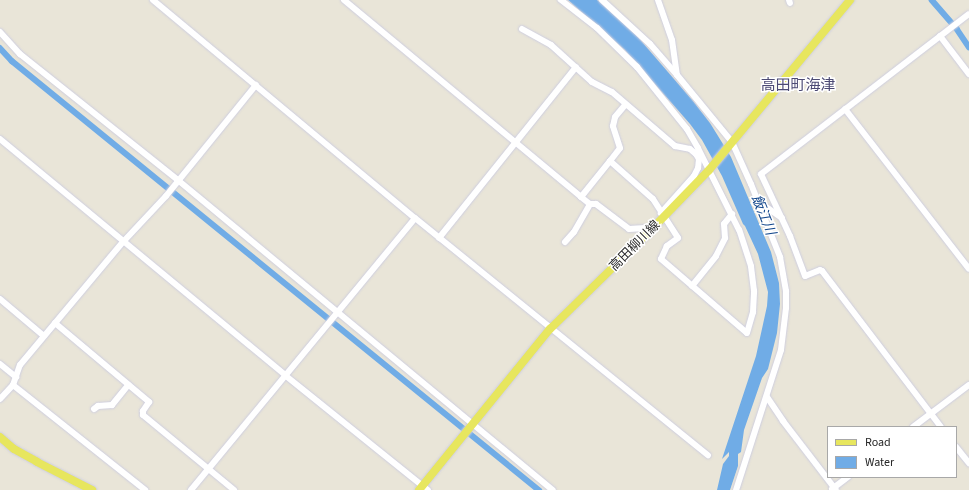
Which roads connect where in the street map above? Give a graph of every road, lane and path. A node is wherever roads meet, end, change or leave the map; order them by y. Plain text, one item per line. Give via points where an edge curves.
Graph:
1 (153, 0) edge
2 (344, 0) edge
3 (561, 0) edge
4 (602, 0) edge
5 (658, 0) edge
6 (850, 0) edge
7 (969, 14) edge
8 (522, 28) dead end
9 (0, 32) edge
10 (940, 36) junction
11 (576, 67) junction
12 (677, 74) junction
13 (969, 74) edge
14 (256, 85) junction
15 (625, 104) junction
16 (845, 108) junction
17 (0, 139) edge
18 (517, 142) junction
19 (731, 144) junction
20 (610, 161) junction
21 (709, 170) junction
22 (177, 183) junction
23 (580, 197) junction
24 (759, 202) junction
25 (590, 204) junction
26 (732, 214) junction
27 (662, 215) junction
28 (415, 218) junction
29 (782, 219) junction
30 (649, 232) junction
31 (439, 238) junction
32 (123, 242) junction
33 (565, 242) dead end
34 (969, 269) edge
35 (692, 286) junction
36 (0, 299) edge
37 (337, 314) junction
38 (55, 323) junction
39 (550, 329) junction
40 (44, 336) junction
41 (0, 364) edge
42 (286, 376) junction
43 (16, 377) junction
44 (969, 384) edge
45 (13, 385) junction
46 (128, 385) junction
47 (767, 397) junction
48 (0, 399) edge
49 (94, 409) dead end
50 (931, 414) junction
51 (472, 425) junction
52 (915, 426) edge
53 (940, 426) edge
54 (0, 437) edge
55 (957, 448) edge
56 (708, 455) dead end
57 (969, 464) edge
58 (208, 469) junction
59 (847, 478) edge
60 (423, 489) edge
61 (834, 489) edge
62 (92, 490) edge
63 (145, 490) edge
64 (191, 490) edge
65 (234, 490) edge
66 (553, 490) edge
67 (736, 490) edge

1 - 14 street
2 - 18 street
3 - 21 street via 597,28 637,67 687,129
4 - 12 street via 636,29
5 - 12 street via 672,40
6 - 19 main road, 高田柳川線
7 - 10 street
8 - 11 street via 551,46
9 - 22 street via 20,54
10 - 13 street
10 - 16 street
11 - 15 street via 592,82 612,92
11 - 18 street
12 - 19 street
14 - 22 street
14 - 28 street
15 - 20 street via 615,117 613,126 620,148
15 - 27 street via 675,146 690,149 699,159 694,176
16 - 29 street via 761,174
16 - 34 street
17 - 32 street
18 - 23 street
18 - 31 street
19 - 21 main road, 高田柳川線
19 - 24 street
20 - 23 street
20 - 27 street via 653,199
21 - 26 street
21 - 27 main road, 高田柳川線
22 - 32 street
22 - 37 street
23 - 25 street
24 - 29 street
24 - 47 street via 780,257 786,291 781,350
25 - 30 street via 596,204 629,229 645,228
25 - 33 street via 581,222
26 - 35 street via 724,224 725,238 716,256
26 - 35 street via 751,266 753,312 747,333
27 - 30 main road, 高田柳川線
27 - 35 street via 678,238 667,246 661,259
28 - 31 street
28 - 37 street
29 - 50 street via 805,276 822,271
30 - 39 main road, 高田柳川線
31 - 39 street
32 - 38 street
32 - 42 street
36 - 40 street
37 - 42 street
37 - 51 street
38 - 40 street
38 - 46 street
39 - 51 main road, 高田柳川線
39 - 56 street
40 - 43 street via 20,365
41 - 43 street
42 - 58 street
42 - 60 street
43 - 45 street
44 - 50 street
45 - 48 street
45 - 63 street
46 - 49 street via 112,405 98,406
46 - 58 street via 149,402 143,411 144,415
47 - 61 street
47 - 67 street
50 - 52 street
50 - 53 street
51 - 60 main road, 高田柳川線
51 - 66 street
54 - 62 main road via 14,449
55 - 57 street
58 - 64 street
58 - 65 street
59 - 61 street

